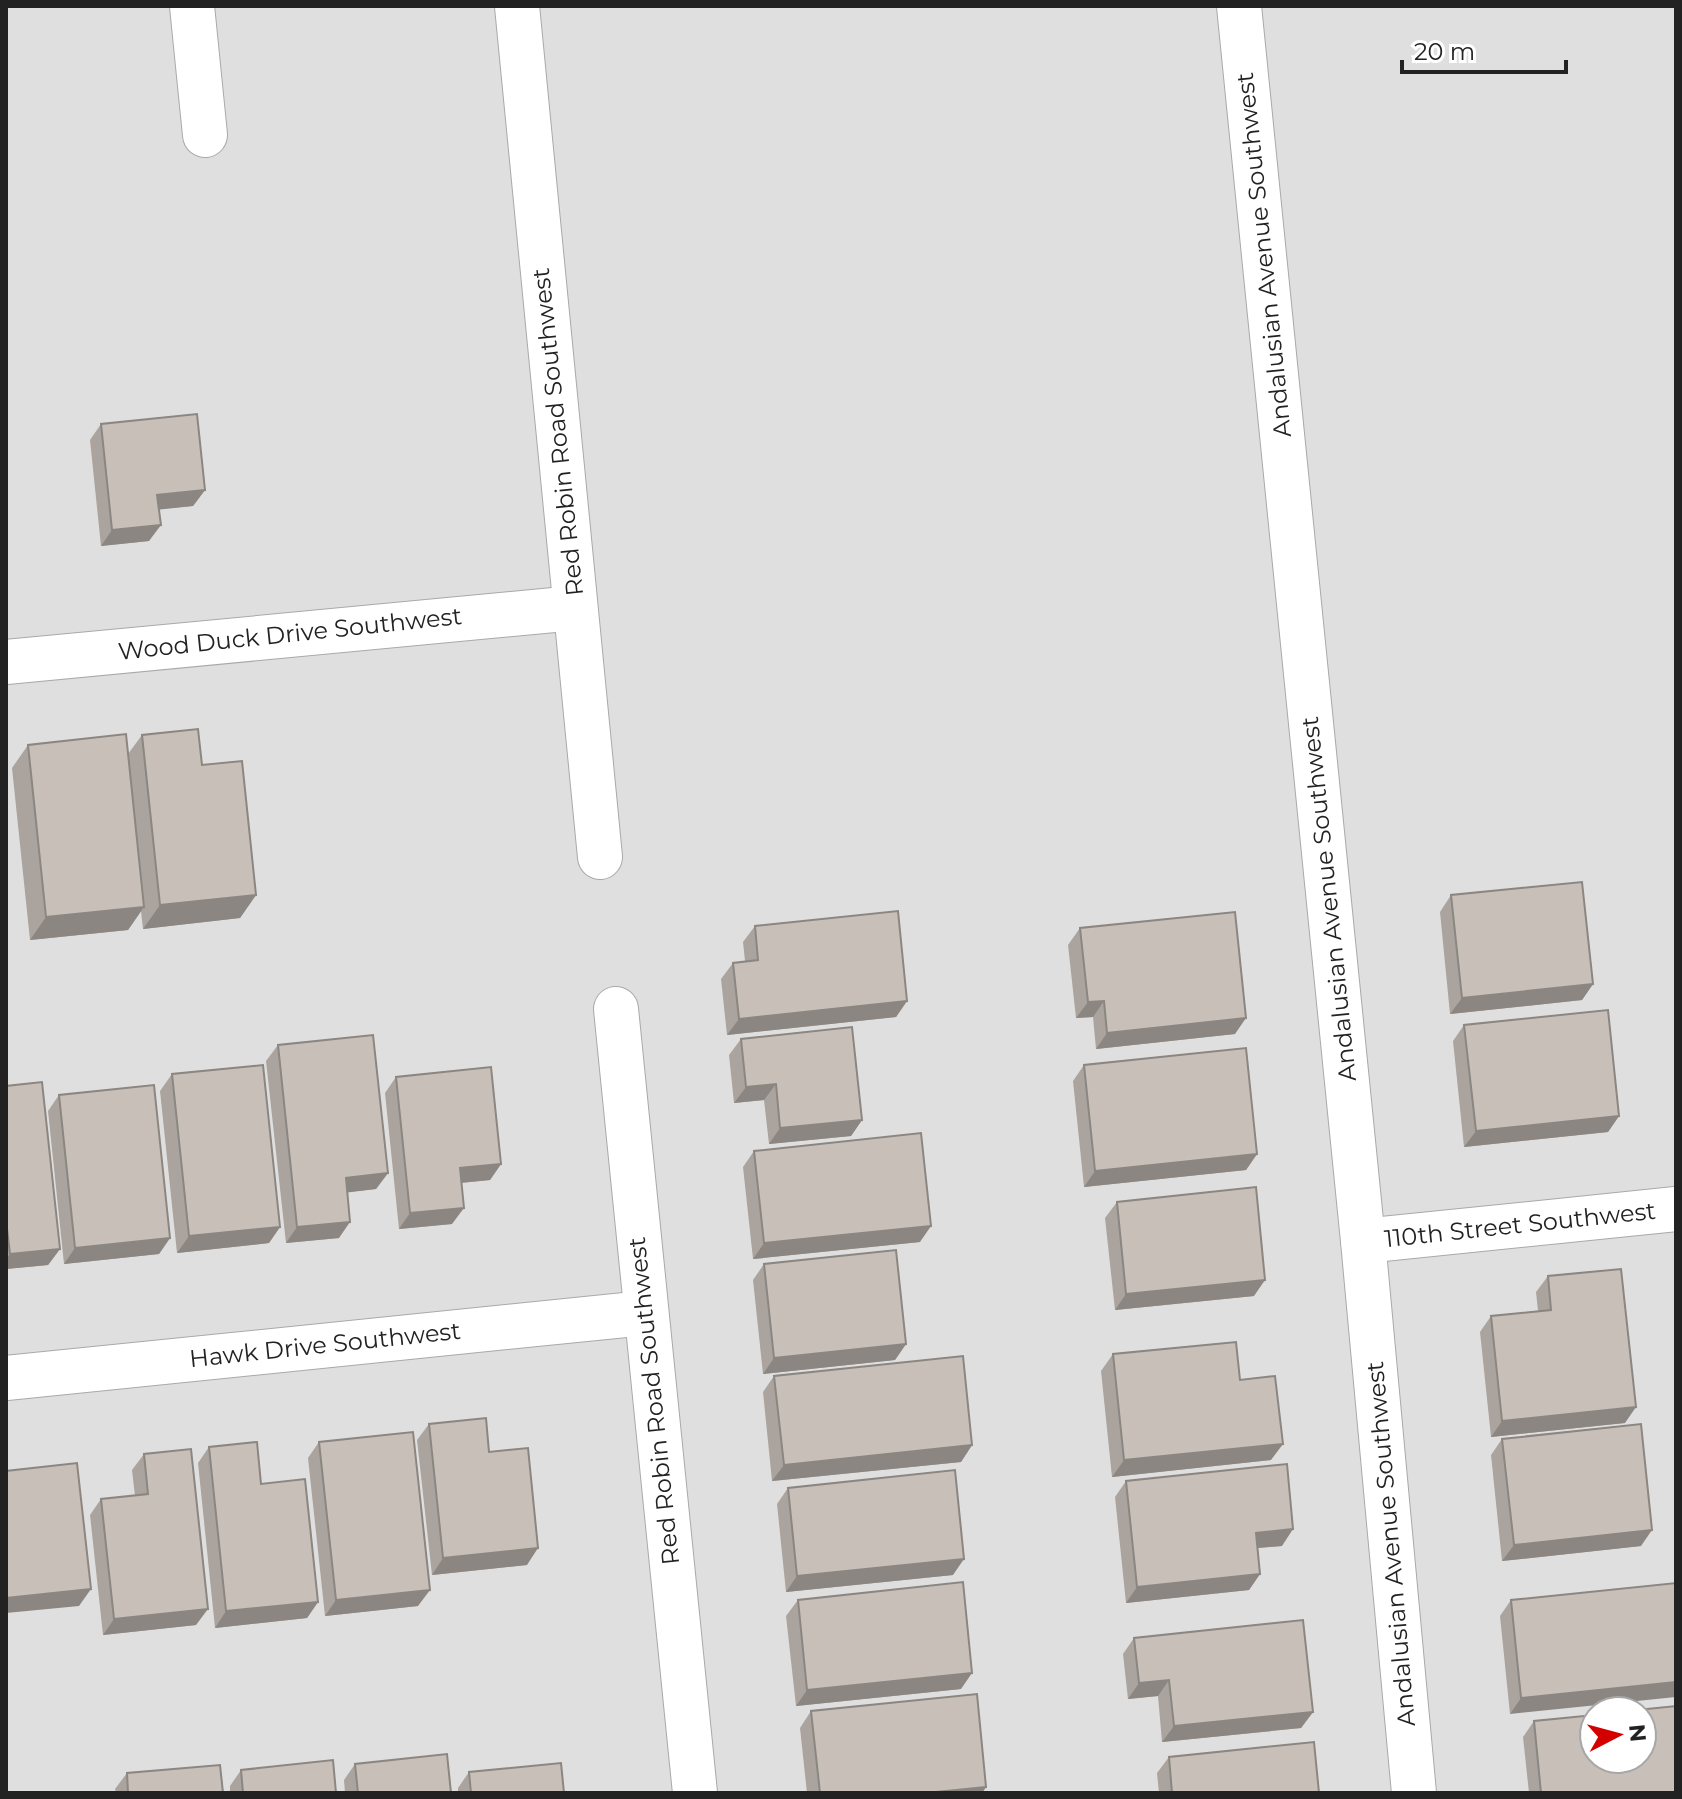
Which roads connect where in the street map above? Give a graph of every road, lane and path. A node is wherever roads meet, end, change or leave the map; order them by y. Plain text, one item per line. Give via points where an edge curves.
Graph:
1 (192, 6) edge
2 (517, 6) edge
3 (1239, 6) edge
4 (205, 135) dead end
5 (575, 608) junction
6 (6, 662) edge
7 (600, 857) dead end
8 (616, 1009) dead end
9 (1676, 1209) edge
10 (1363, 1241) junction
11 (645, 1313) junction
12 (6, 1378) edge
13 (695, 1793) edge
14 (1414, 1793) edge

1 - 4 street
2 - 5 street, Red Robin Road Southwest
3 - 10 street, Andalusian Avenue Southwest
5 - 6 street, Wood Duck Drive Southwest
5 - 7 street, Red Robin Road Southwest
8 - 11 street, Red Robin Road Southwest
9 - 10 street, 110th Street Southwest
10 - 14 street, Andalusian Avenue Southwest
11 - 12 street, Hawk Drive Southwest
11 - 13 street, Red Robin Road Southwest

